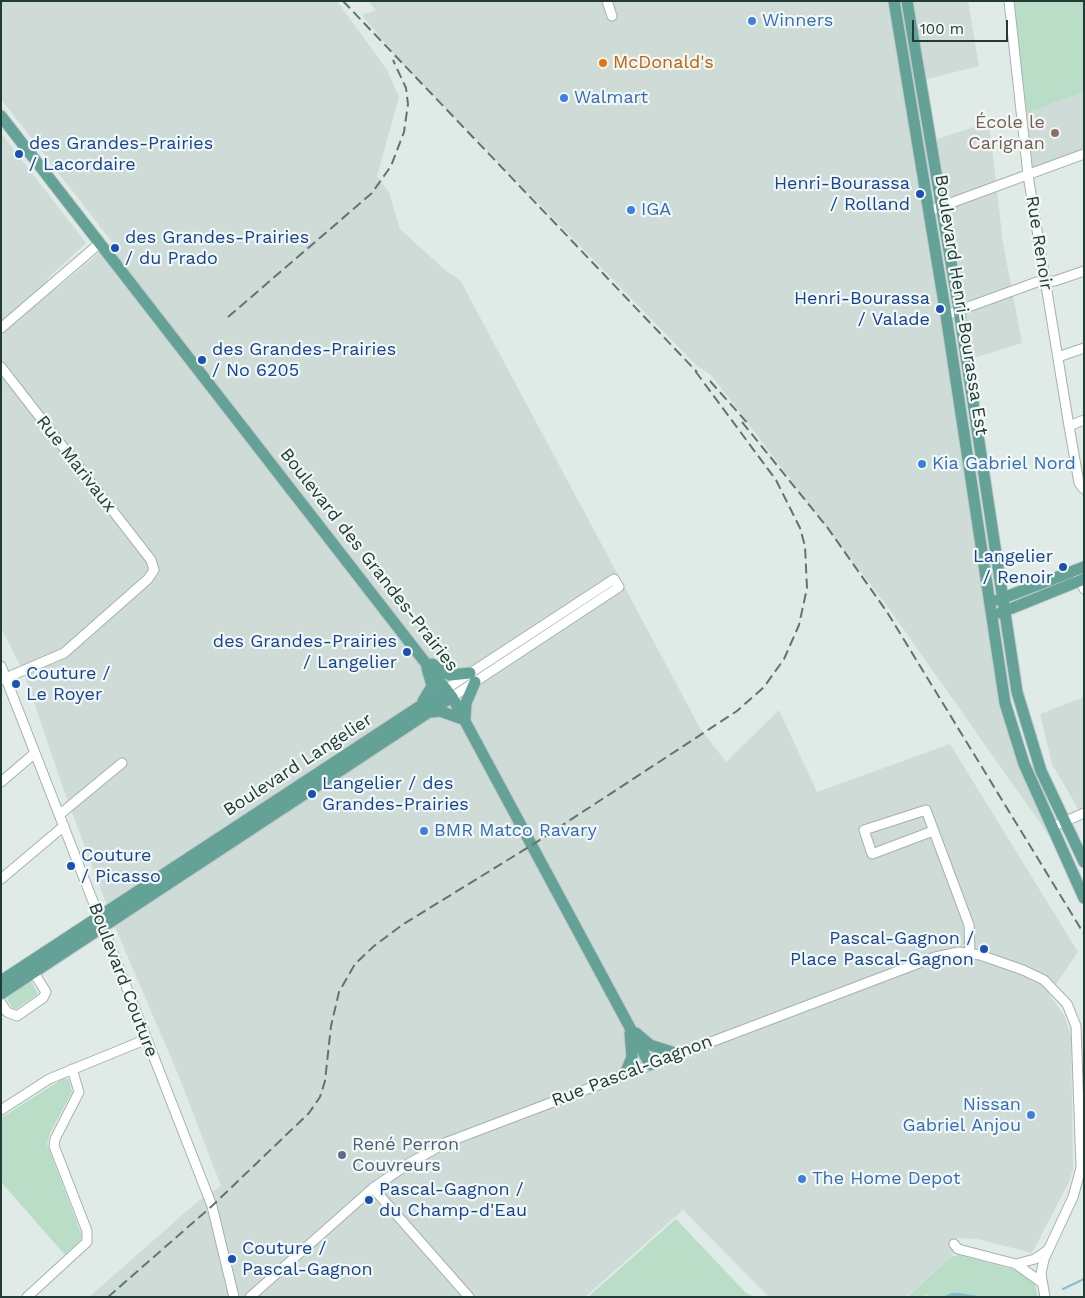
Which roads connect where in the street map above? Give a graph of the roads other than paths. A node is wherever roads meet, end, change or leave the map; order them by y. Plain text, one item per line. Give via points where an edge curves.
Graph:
1 (607, 1) edge
2 (894, 1) edge
3 (907, 1) edge
4 (1009, 1) edge
5 (612, 16) dead end
6 (1, 116) edge
7 (1084, 154) edge
8 (1028, 175) junction
9 (942, 207) junction
10 (929, 212) junction
11 (100, 243) junction
12 (1084, 271) edge
13 (1045, 282) junction
14 (959, 310) junction
15 (946, 315) junction
16 (1, 328) edge
17 (1084, 348) edge
18 (1058, 357) junction
19 (1, 367) edge
20 (1084, 420) edge
21 (1069, 426) junction
22 (1082, 486) edge
23 (1082, 577) edge
24 (1003, 598) junction
25 (990, 603) junction
26 (1005, 610) junction
27 (992, 619) junction
28 (421, 655) junction
29 (1, 666) edge
30 (3, 678) edge
31 (472, 678) junction
32 (450, 693) junction
33 (413, 711) junction
34 (430, 712) junction
35 (465, 720) junction
36 (35, 754) junction
37 (122, 763) dead end
38 (1, 782) edge
39 (1084, 813) edge
40 (59, 815) junction
41 (1065, 820) junction
42 (64, 826) junction
43 (1052, 827) junction
44 (933, 831) junction
45 (1084, 862) edge
46 (1, 879) edge
47 (1084, 898) edge
48 (101, 922) junction
49 (970, 954) junction
50 (34, 973) junction
51 (1, 981) edge
52 (1, 994) edge
53 (1, 1003) edge
54 (630, 1026) junction
55 (147, 1039) junction
56 (678, 1054) junction
57 (650, 1065) junction
58 (72, 1069) junction
59 (625, 1074) junction
60 (1, 1110) edge
61 (373, 1188) junction
62 (954, 1244) dead end
63 (1048, 1250) junction
64 (1016, 1264) junction
65 (1042, 1282) junction
66 (27, 1297) edge
67 (234, 1297) edge
68 (250, 1297) edge
69 (469, 1297) edge
70 (1045, 1297) edge

1 - 5 street
2 - 10 main road, Boulevard Henri-Bourassa Est
3 - 9 main road, Boulevard Henri-Bourassa Est
4 - 8 street, Rue Renoir
6 - 11 main road, Boulevard des Grandes-Prairies
7 - 8 street
8 - 9 street
8 - 13 street, Rue Renoir
9 - 10 street
9 - 14 main road, Boulevard Henri-Bourassa Est
10 - 15 main road, Boulevard Henri-Bourassa Est
11 - 16 street
11 - 28 main road, Boulevard des Grandes-Prairies
12 - 13 street via 1055,282
13 - 14 street
13 - 18 street, Rue Renoir
14 - 15 street
14 - 24 main road, Boulevard Henri-Bourassa Est
15 - 25 main road, Boulevard Henri-Bourassa Est
17 - 18 street
18 - 21 street, Rue Renoir
19 - 30 street, Rue Marivaux via 151,560 154,570 148,579 64,653
20 - 21 street
21 - 22 street, Rue Renoir
23 - 24 main road
23 - 26 main road
24 - 25 main road
24 - 26 main road, Boulevard Henri-Bourassa Est
25 - 27 main road, Boulevard Henri-Bourassa Est
26 - 27 main road
26 - 41 main road, Boulevard Henri-Bourassa Est via 1012,665 1025,723 1048,787
27 - 43 main road, Boulevard Henri-Bourassa Est via 1000,677 1012,728
28 - 31 main road via 450,675
28 - 32 main road, Boulevard des Grandes-Prairies
28 - 33 main road via 432,686 426,699
29 - 30 street, Boulevard Couture
30 - 36 street, Boulevard Couture
31 - 31 street, Boulevard Langelier via 619,587 614,579
31 - 32 street, Boulevard Langelier
31 - 35 main road
32 - 33 main road, Boulevard Langelier
32 - 34 main road, Boulevard Langelier
32 - 35 main road, Boulevard des Grandes-Prairies
33 - 48 main road, Boulevard Langelier
34 - 35 main road via 440,710
34 - 48 main road, Boulevard Langelier
35 - 54 main road, Boulevard des Grandes-Prairies
36 - 38 street
36 - 40 street, Boulevard Couture
37 - 40 street
39 - 41 street
40 - 42 street, Boulevard Couture
41 - 43 street
41 - 45 main road, Boulevard Henri-Bourassa Est
42 - 46 street
42 - 48 street, Boulevard Couture
43 - 47 main road, Boulevard Henri-Bourassa Est
44 - 44 street via 926,810 864,830 872,854
44 - 49 street via 969,925
48 - 50 main road, Boulevard Langelier
48 - 51 main road, Boulevard Langelier
48 - 55 street, Boulevard Couture
49 - 56 street, Rue Pascal-Gagnon via 956,952 935,957
49 - 63 street, Rue Pascal-Gagnon via 1023,970 1053,988 1066,1004 1076,1026 1080,1177
50 - 52 main road, Boulevard Langelier
50 - 53 street via 46,992 44,998 16,1016 7,1012
54 - 56 main road via 650,1045
54 - 57 main road, Boulevard des Grandes-Prairies
54 - 59 main road via 632,1051
55 - 58 street
55 - 67 street, Boulevard Couture via 212,1206
56 - 57 street, Rue Pascal-Gagnon
57 - 59 street, Rue Pascal-Gagnon
58 - 60 street via 49,1079
58 - 66 street via 79,1092 54,1146 86,1231 86,1242
59 - 61 street, Rue Pascal-Gagnon via 459,1137 408,1164
61 - 68 street, Rue Pascal-Gagnon
61 - 69 street
62 - 64 street via 958,1249
63 - 64 street via 1035,1259
63 - 65 street via 1042,1267
64 - 65 street
65 - 70 street

